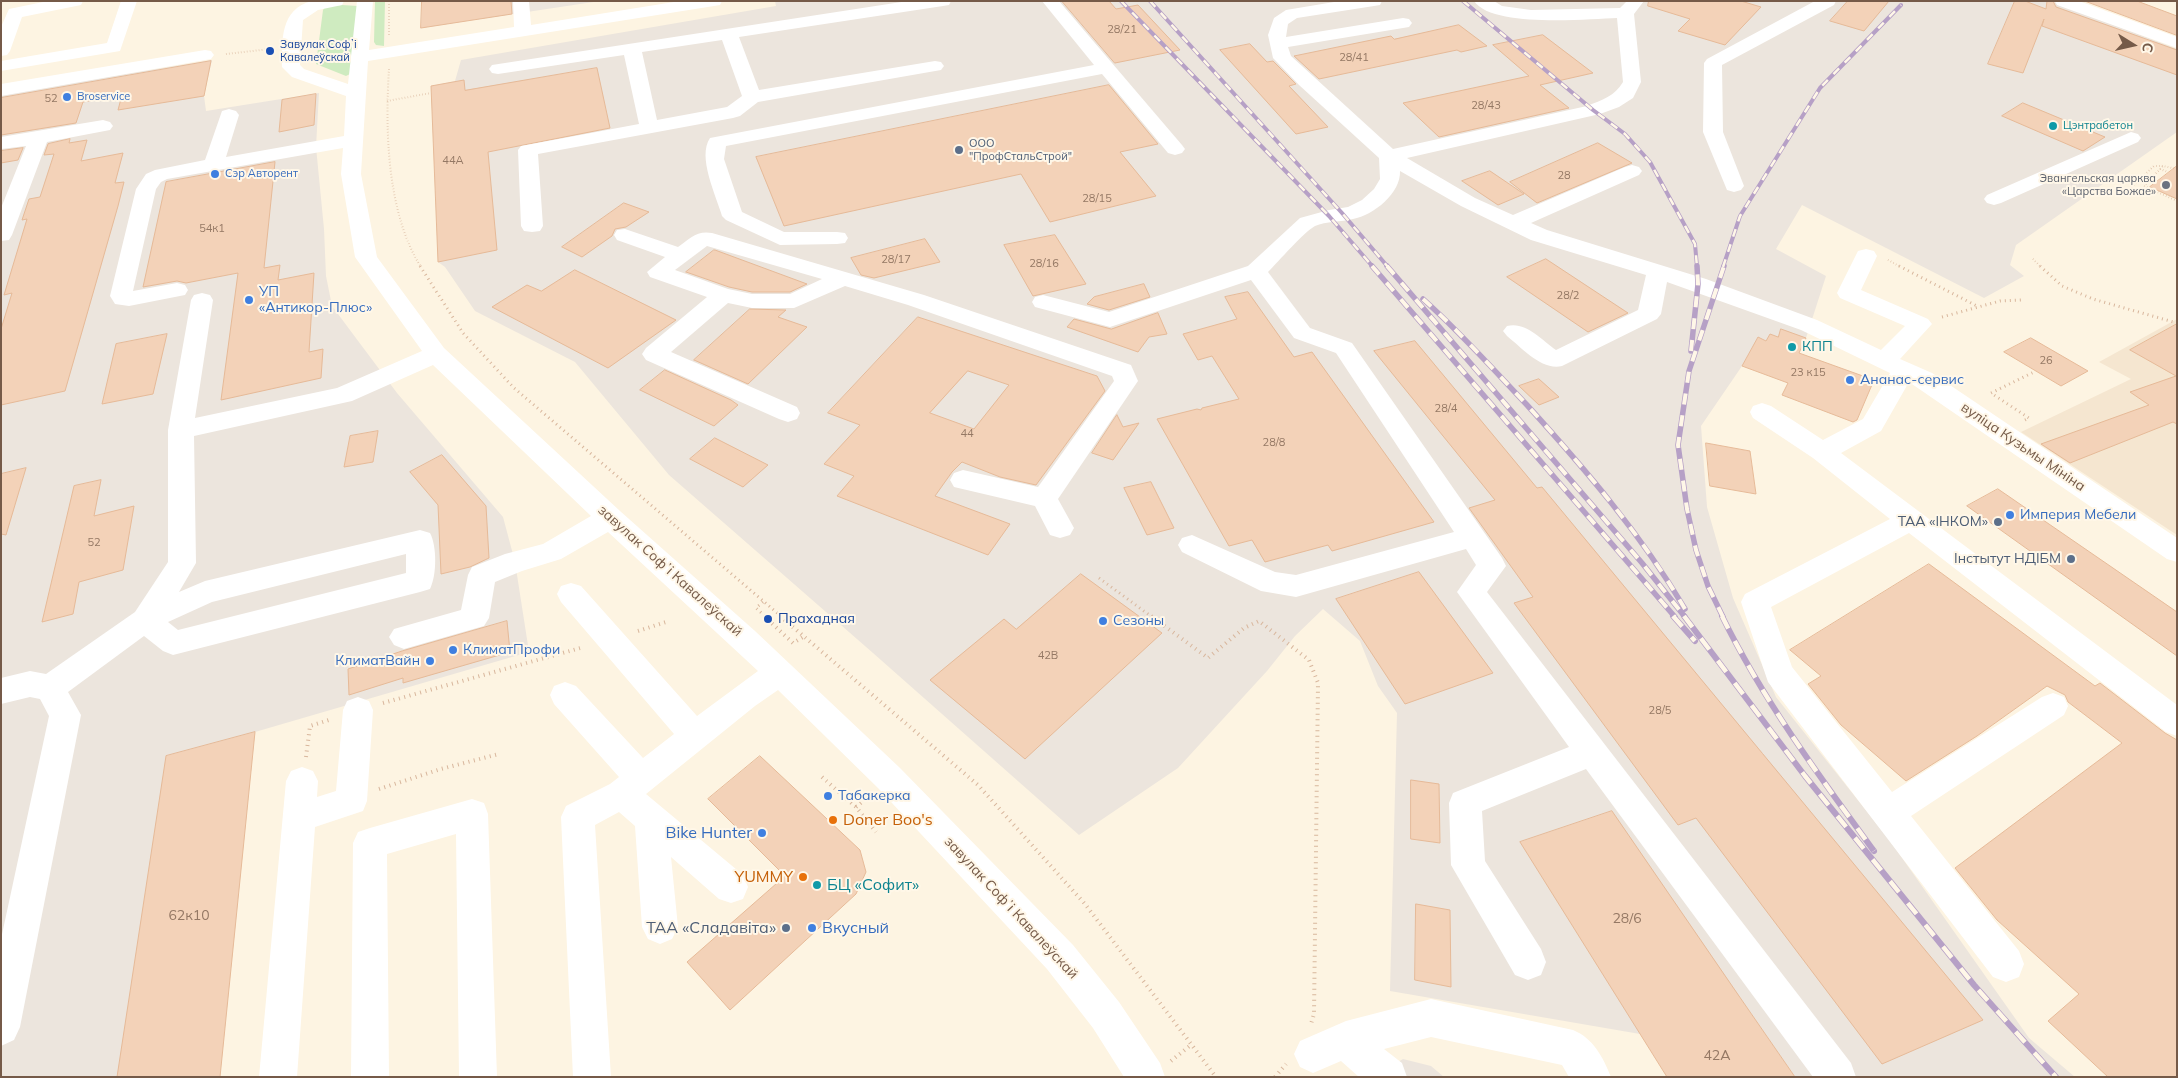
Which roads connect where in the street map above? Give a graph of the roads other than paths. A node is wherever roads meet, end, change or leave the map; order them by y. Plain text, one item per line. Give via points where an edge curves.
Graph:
1 (75, 1) edge
2 (129, 1) edge
3 (336, 1) edge
4 (365, 1) edge
5 (521, 1) edge
6 (714, 1) edge
7 (943, 1) edge
8 (1050, 1) edge
9 (1374, 1) edge
10 (1482, 1) edge
11 (1828, 1) edge
12 (2063, 1) edge
13 (12, 7) edge
14 (1630, 7) edge
15 (621, 8) edge
16 (1403, 23) dead end
17 (523, 31) junction
18 (729, 34) junction
19 (1279, 43) junction
20 (2177, 43) edge
21 (632, 49) junction
22 (1, 51) edge
23 (205, 56) road end
24 (360, 57) junction
25 (1, 66) edge
26 (935, 66) dead end
27 (1107, 68) junction
28 (498, 70) dead end
29 (1, 90) edge
30 (356, 93) junction
31 (752, 97) junction
32 (229, 115) dead end
33 (103, 126) dead end
34 (649, 127) junction
35 (40, 138) junction
36 (2131, 138) dead end
37 (354, 140) junction
38 (1, 144) edge
39 (1175, 148) dead end
40 (1389, 156) junction
41 (214, 165) junction
42 (1632, 171) dead end
43 (1734, 186) dead end
44 (1994, 199) dead end
45 (1512, 223) junction
46 (532, 226) dead end
47 (1, 235) edge
48 (625, 235) dead end
49 (837, 238) dead end
50 (681, 255) junction
51 (1874, 257) road end
52 (1256, 271) junction
53 (1658, 272) junction
54 (843, 278) junction
55 (177, 290) dead end
56 (723, 295) junction
57 (202, 300) dead end
58 (1043, 302) dead end
59 (1515, 331) dead end
60 (436, 354) junction
61 (1894, 366) junction
62 (1762, 412) dead end
63 (788, 413) dead end
64 (181, 430) junction
65 (1822, 452) junction
66 (963, 480) dead end
67 (1044, 498) junction
68 (610, 518) junction
69 (1911, 520) junction
70 (1060, 528) dead end
71 (1472, 537) junction
72 (1192, 545) dead end
73 (2177, 552) edge
74 (571, 594) dead end
75 (145, 620) junction
76 (404, 638) dead end
77 (779, 674) junction
78 (50, 688) junction
79 (1, 691) edge
80 (565, 695) dead end
81 (2053, 706) dead end
82 (358, 710) road end
83 (2177, 723) edge
84 (695, 736) junction
85 (1592, 752) junction
86 (302, 781) road end
87 (632, 786) junction
88 (1888, 813) junction
89 (299, 817) junction
90 (651, 818) junction
91 (731, 887) dead end
92 (660, 927) dead end
93 (1528, 962) dead end
94 (2006, 964) dead end
95 (5, 993) edge
96 (1, 1027) edge
97 (278, 1077) edge
98 (370, 1077) edge
99 (478, 1077) edge
100 (592, 1077) edge
101 (1146, 1077) edge
102 (1388, 1077) edge
103 (1592, 1077) edge
104 (1837, 1077) edge

1 - 13 street
2 - 25 street via 114,47
3 - 30 street via 313,6 294,19 291,67 298,73
4 - 24 street, завулак Софʼі Кавалеўскай
5 - 17 street
6 - 15 street
7 - 18 street
8 - 27 street
9 - 19 street via 1292,14 1280,22
10 - 14 street via 1497,10 1531,15
11 - 43 street via 1713,63 1713,132
12 - 20 street
13 - 22 street
14 - 40 street via 1632,82 1626,94 1612,103
15 - 17 street
16 - 19 street
17 - 24 street
18 - 21 street
18 - 31 street
19 - 40 street, вуліца Кузьмы Мініна via 1282,58
21 - 28 street
21 - 34 street
23 - 29 street
24 - 30 street, завулак Софʼі Кавалеўскай
26 - 31 street
27 - 39 street
27 - 49 street via 717,142 714,159 733,216 780,239
30 - 37 street, завулак Софʼі Кавалеўскай
31 - 34 street via 733,112
32 - 41 street
33 - 35 street
34 - 46 street via 528,150
35 - 38 street
35 - 47 street
36 - 44 street
37 - 41 street
37 - 60 street, завулак Софʼі Кавалеўскай via 351,174 366,257
40 - 45 street, вуліца Кузьмы Мініна via 1468,202
40 - 52 street via 1390,178 1382,193 1352,213 1306,222
41 - 55 street via 162,174 153,178 146,188 121,296 129,299
42 - 45 street
45 - 53 street, вуліца Кузьмы Мініна via 1539,235
48 - 50 street
50 - 54 street via 704,238
50 - 56 street via 658,272
51 - 61 street via 1848,293 1920,324
52 - 58 street via 1110,320
52 - 71 street via 1302,333 1344,348
53 - 59 street via 1649,314 1554,360
53 - 61 street, вуліца Кузьмы Мініна via 1809,325
54 - 56 street via 794,301 752,301
54 - 67 street via 1122,371 1126,381
56 - 63 street via 654,354
57 - 64 street
60 - 64 street via 343,395
60 - 68 street, завулак Софʼі Кавалеўскай
61 - 65 street via 1872,425
61 - 73 street, вуліца Кузьмы Мініна via 1923,379
62 - 65 street
64 - 75 street via 182,563
65 - 69 street
66 - 67 street
67 - 70 street
68 - 76 street via 551,552 482,575 474,618
68 - 77 street, завулак Софʼі Кавалеўскай via 745,639
69 - 83 street
69 - 88 street via 1755,602 1779,673
71 - 72 street via 1296,586 1270,583
71 - 85 street via 1492,566 1471,592
74 - 84 street
75 - 75 street via 205,592 420,540 420,581 173,643
75 - 78 street
77 - 84 street
77 - 101 street, завулак Софʼі Кавалеўскай via 889,778 1060,957 1106,1015
78 - 79 street via 30,684
78 - 95 street via 65,716
80 - 87 street
81 - 88 street
82 - 89 street via 351,801
84 - 87 street
85 - 93 street via 1465,803 1468,865
85 - 104 street
86 - 89 street
87 - 90 street
87 - 100 street via 578,817
88 - 94 street
89 - 97 street
90 - 91 street
90 - 92 street
95 - 96 street
98 - 99 street via 370,843 472,814
102 - 103 street via 1314,1046 1432,1018 1573,1049

